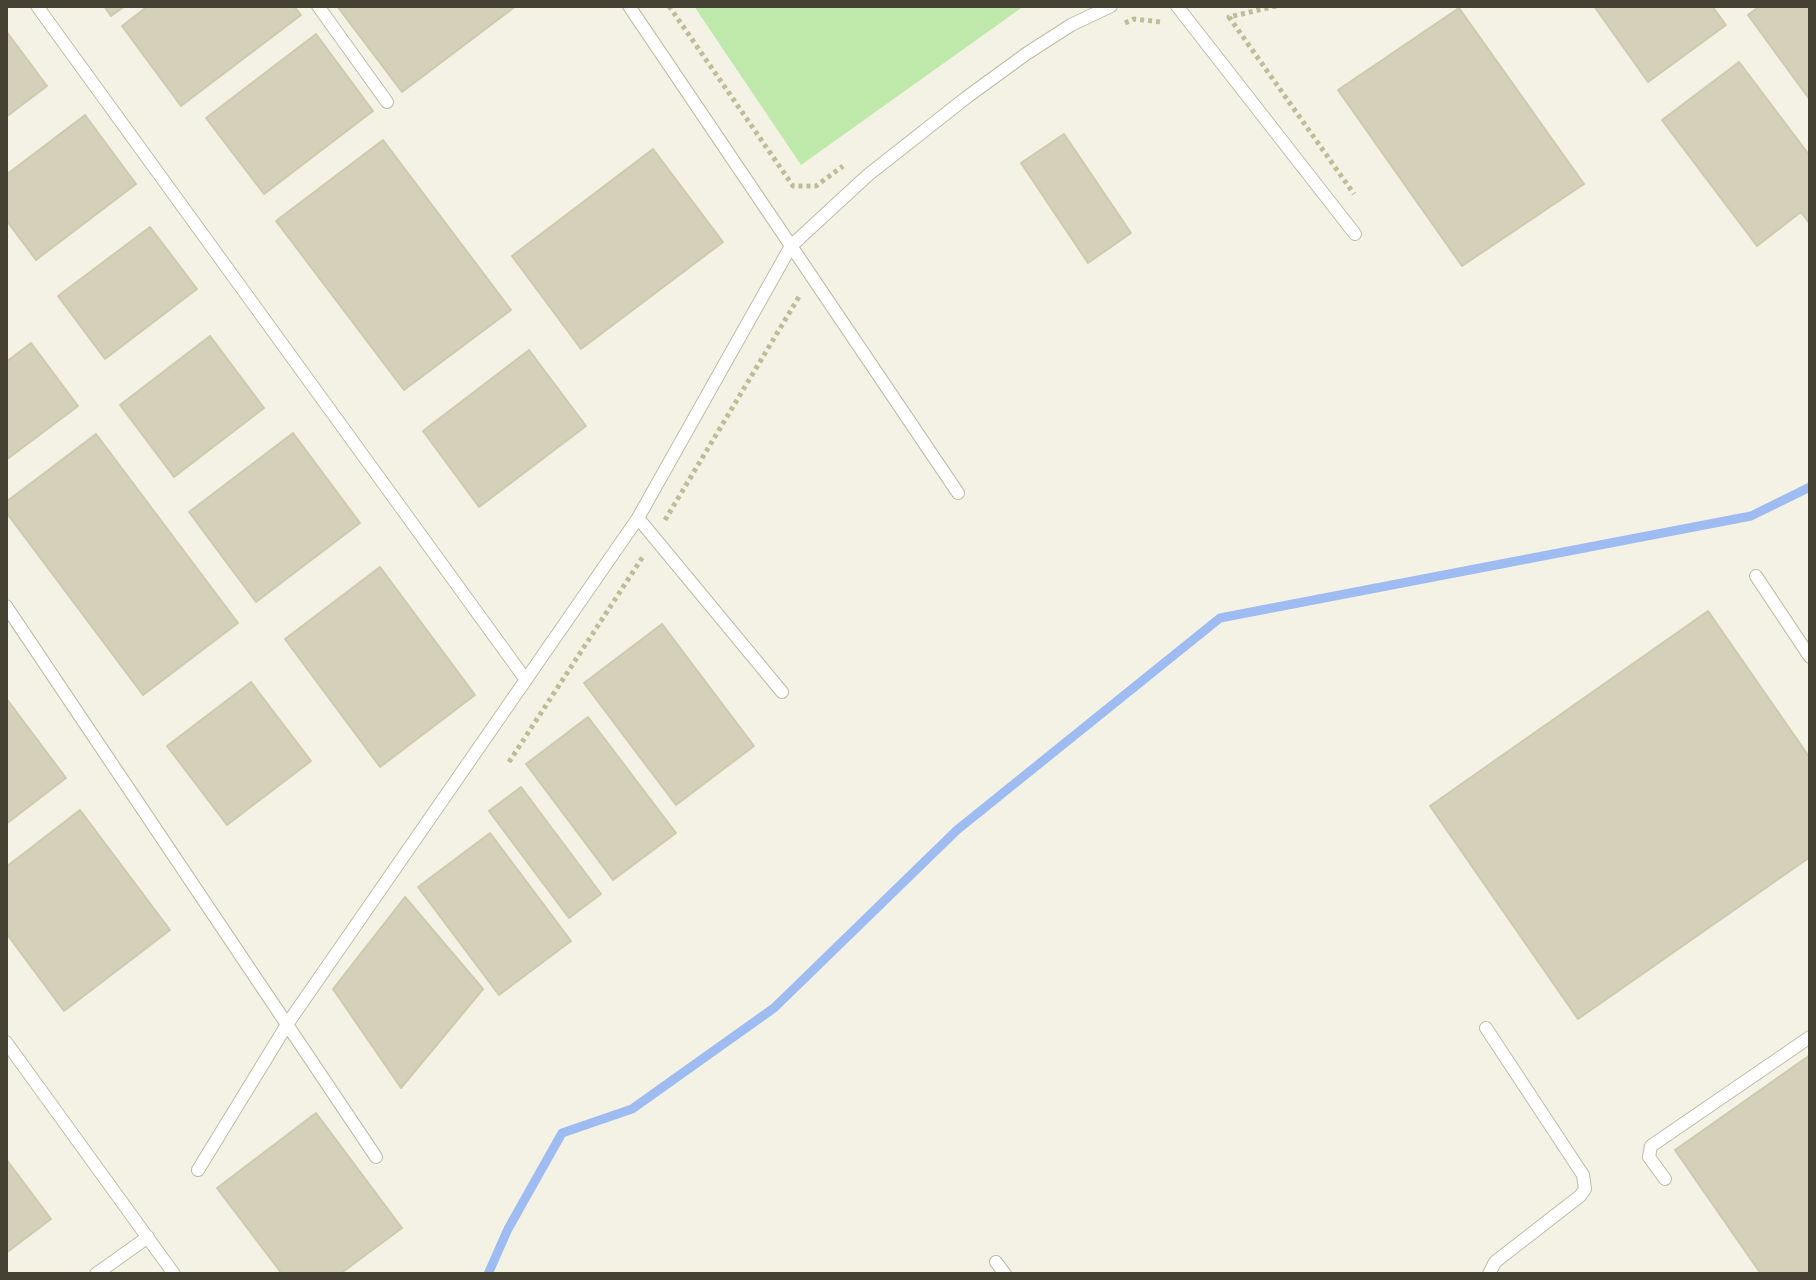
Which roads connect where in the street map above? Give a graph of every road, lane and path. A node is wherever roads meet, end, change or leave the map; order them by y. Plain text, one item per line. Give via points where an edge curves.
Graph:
1 (37, 6) edge
2 (318, 6) edge
3 (629, 6) edge
4 (669, 6) edge
5 (1111, 6) edge
6 (1177, 6) edge
7 (1276, 6) edge
8 (1169, 23) dead end
9 (1122, 25) dead end
10 (387, 102) dead end
11 (853, 158) dead end
12 (1356, 196) dead end
13 (1355, 234) dead end
14 (791, 246) junction
15 (803, 289) dead end
16 (958, 493) dead end
17 (638, 518) junction
18 (661, 528) dead end
19 (646, 553) dead end
20 (1756, 576) dead end
21 (6, 606) edge
22 (1810, 657) edge
23 (526, 680) junction
24 (782, 692) dead end
25 (509, 762) dead end
26 (288, 1023) junction
27 (1486, 1028) dead end
28 (1810, 1037) edge
29 (6, 1042) edge
30 (376, 1157) dead end
31 (198, 1170) dead end
32 (1665, 1179) dead end
33 (148, 1237) junction
34 (996, 1262) dead end
35 (96, 1274) edge
36 (174, 1274) edge
37 (1005, 1274) edge
38 (1489, 1274) edge

1 - 23 lane
2 - 10 lane
3 - 14 lane
4 - 11 path via 793,186 816,186
5 - 14 lane via 1037,46 967,97 868,175
6 - 13 lane
7 - 12 path via 1229,17
8 - 9 path via 1134,19
14 - 16 lane
14 - 17 lane
15 - 18 path
17 - 23 lane
17 - 24 lane
19 - 25 path
20 - 22 lane
21 - 26 lane
23 - 26 lane
26 - 30 lane
26 - 31 lane
27 - 38 lane via 1583,1175 1585,1189 1495,1262
28 - 32 lane via 1651,1146 1649,1157
29 - 33 lane
33 - 35 lane
33 - 36 lane
34 - 37 lane

